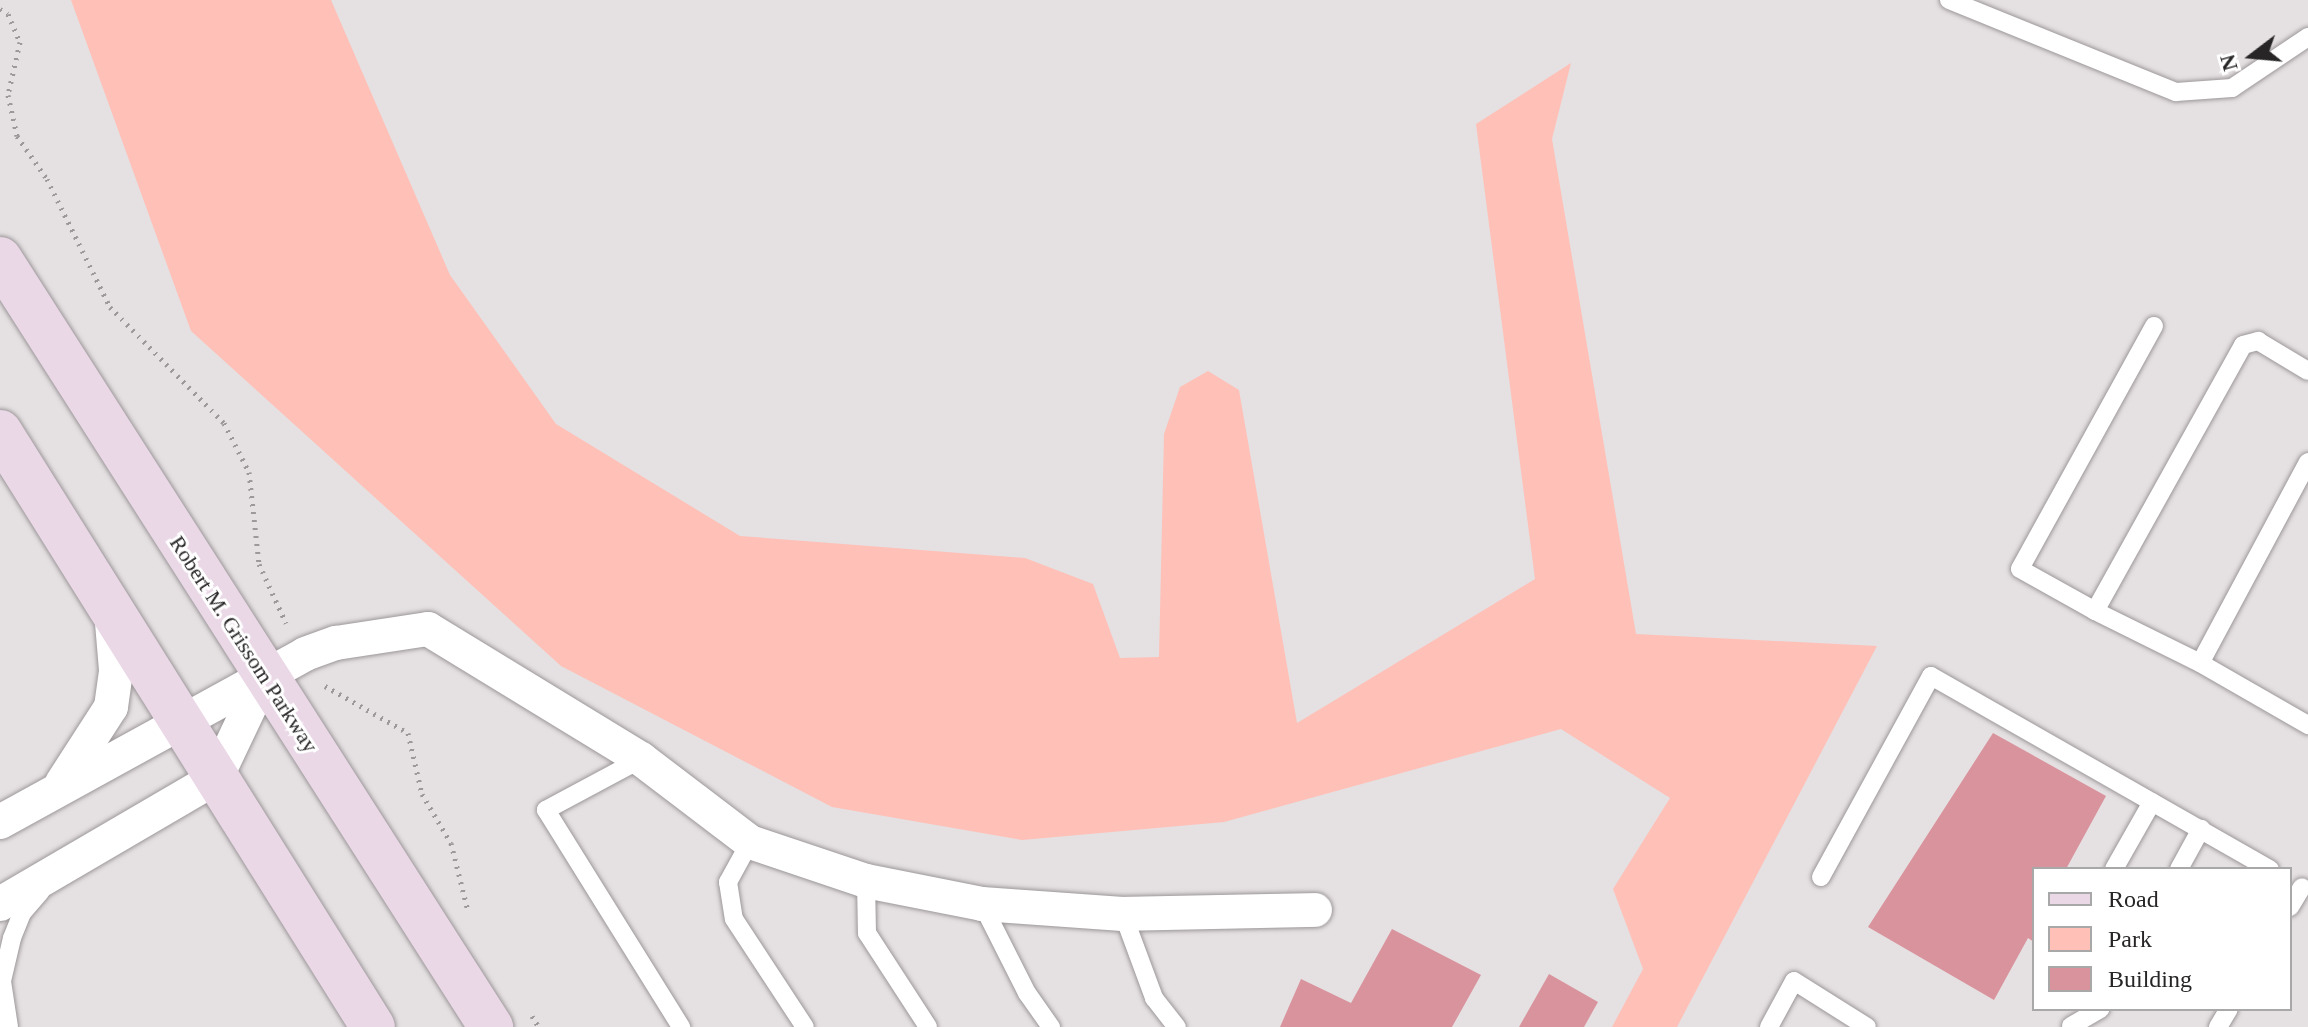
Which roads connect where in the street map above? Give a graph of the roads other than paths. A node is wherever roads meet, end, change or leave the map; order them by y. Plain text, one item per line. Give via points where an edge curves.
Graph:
1 (1949, 0) edge
2 (2308, 37) edge
3 (0, 259) edge
4 (2154, 326) dead end
5 (2308, 371) edge
6 (0, 432) edge
7 (2308, 462) edge
8 (111, 609) junction
9 (2095, 611) junction
10 (2200, 663) junction
11 (264, 677) junction
12 (183, 721) junction
13 (2308, 725) edge
14 (641, 759) junction
15 (216, 778) junction
16 (61, 784) junction
17 (2152, 802) junction
18 (0, 822) edge
19 (2201, 829) junction
20 (750, 842) junction
21 (2115, 867) edge
22 (2180, 867) edge
23 (2267, 867) edge
24 (1821, 877) dead end
25 (52, 878) junction
26 (866, 881) junction
27 (0, 893) edge
28 (0, 904) edge
29 (982, 904) junction
30 (1315, 910) dead end
31 (1123, 914) junction
32 (2096, 1011) edge
33 (507, 1014) edge
34 (2070, 1021) edge
35 (9, 1027) edge
36 (373, 1027) edge
37 (681, 1027) edge
38 (805, 1027) edge
39 (928, 1027) edge
40 (1051, 1027) edge
41 (1177, 1027) edge
42 (1769, 1027) edge
43 (1867, 1027) edge

1 - 2 lane via 2176,92 2232,88
3 - 11 main road, Robert M. Grissom Parkway
4 - 9 lane via 2020,569
5 - 9 lane via 2258,341 2243,345
6 - 8 main road
7 - 10 lane
8 - 12 main road
8 - 16 street via 116,670 111,707
9 - 10 lane
10 - 13 lane
11 - 12 street
11 - 14 street via 336,643 428,629
11 - 15 street
11 - 33 main road, Robert M. Grissom Parkway
12 - 15 main road
12 - 16 street
14 - 20 street
14 - 37 lane via 546,810
15 - 25 street
15 - 36 main road
16 - 18 street
17 - 19 lane
17 - 21 lane
17 - 24 lane via 1931,676
19 - 22 lane
19 - 23 lane
20 - 26 street
20 - 38 lane via 728,882 734,919
25 - 27 street
25 - 28 street
25 - 35 lane via 22,913 12,938 2,981
26 - 29 street
26 - 39 lane via 867,933
29 - 31 street
29 - 40 lane via 1027,993
30 - 31 street
31 - 41 lane via 1154,998
32 - 34 lane
42 - 43 lane via 1794,981

